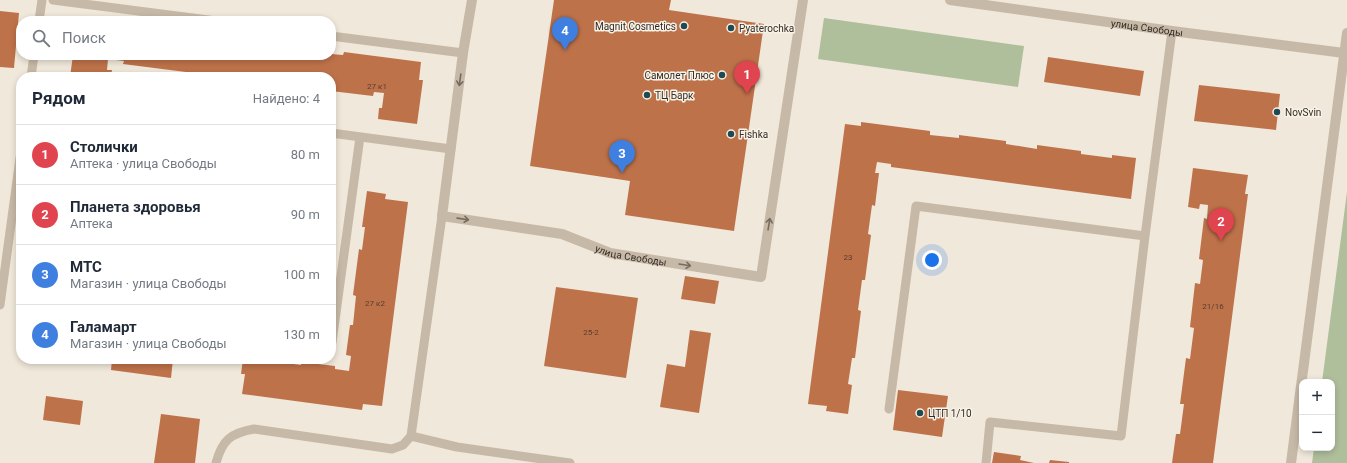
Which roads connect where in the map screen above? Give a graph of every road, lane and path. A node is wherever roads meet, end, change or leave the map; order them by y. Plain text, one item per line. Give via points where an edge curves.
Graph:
1 (42, 0) edge
2 (53, 0) edge
3 (472, 0) edge
4 (803, 0) edge
5 (950, 0) edge
6 (40, 16) edge
7 (177, 16) edge
8 (1172, 31) junction
9 (1347, 33) edge
10 (336, 37) edge
11 (464, 53) junction
12 (1344, 53) junction
13 (33, 60) edge
14 (32, 72) edge
15 (336, 134) edge
16 (360, 137) junction
17 (451, 149) junction
18 (16, 181) edge
19 (442, 216) junction
20 (1145, 236) junction
21 (4, 252) edge
22 (0, 304) edge
23 (336, 313) edge
24 (889, 409) dead end
25 (411, 436) junction
26 (216, 463) edge
27 (570, 463) edge
28 (986, 463) edge
29 (1291, 463) edge

1 - 6 lane
2 - 7 lane
3 - 11 street
19 -> 4 street, улица Свободы via 562,234 610,253 761,277
5 - 8 street, улица Свободы
8 - 12 street, улица Свободы
8 - 20 lane
9 - 12 street
10 - 11 lane
11 -> 17 street
12 - 29 street
13 - 14 lane
15 - 16 lane
16 - 17 lane
16 - 23 lane
17 - 19 street
18 - 21 lane
19 - 25 lane
20 - 24 lane via 916,206
20 - 28 lane via 1121,436 990,422
21 - 22 lane
25 - 26 lane via 403,445 392,448 254,429 239,432 224,442
25 - 27 lane via 457,447

